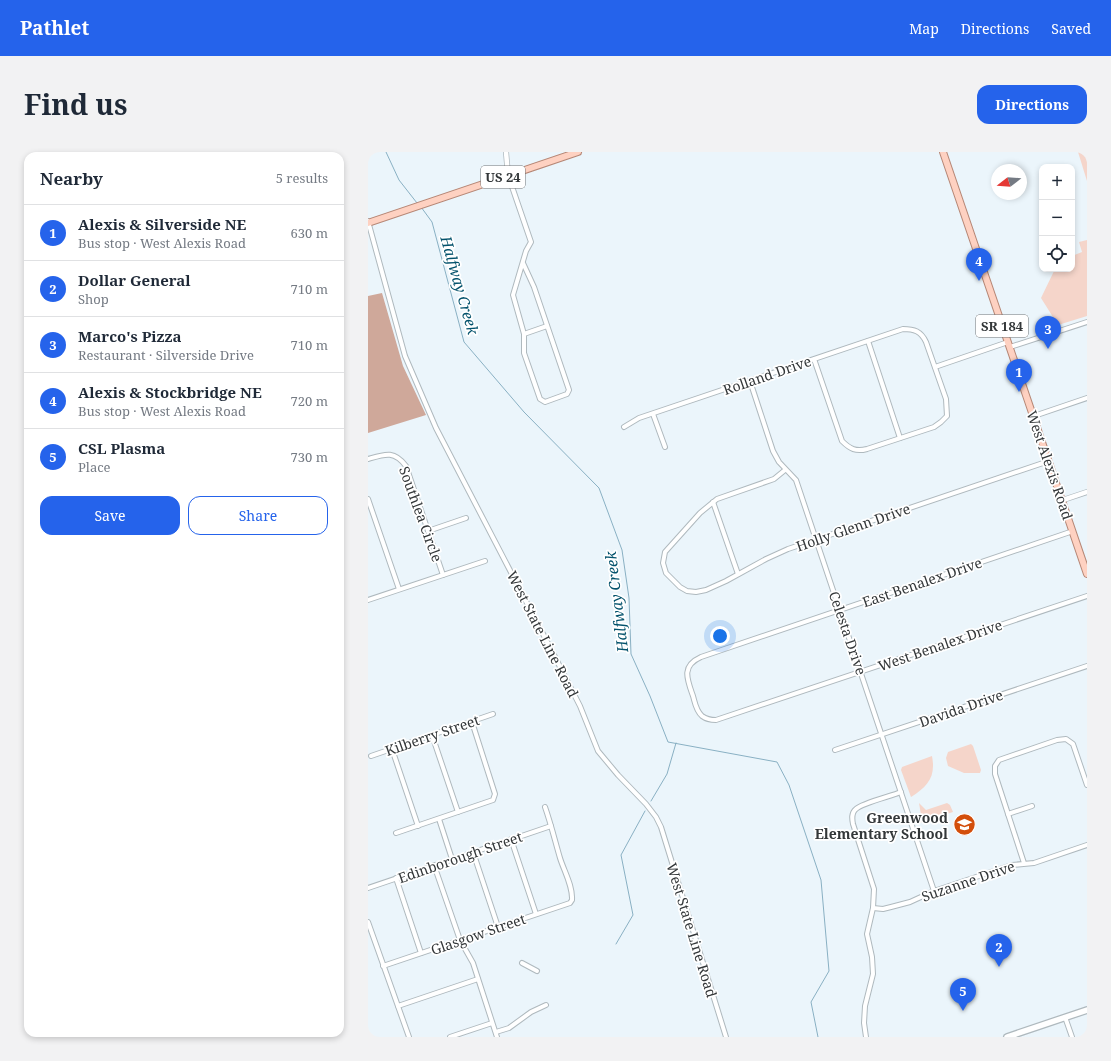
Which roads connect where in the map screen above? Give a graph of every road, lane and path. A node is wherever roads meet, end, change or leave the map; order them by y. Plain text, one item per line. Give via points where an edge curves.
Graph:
1 (506, 152) edge
2 (578, 152) edge
3 (942, 152) edge
4 (508, 175) junction
5 (368, 222) edge
6 (523, 263) junction
7 (1087, 322) edge
8 (547, 326) junction
9 (524, 334) junction
10 (868, 341) junction
11 (1009, 345) junction
12 (814, 359) junction
13 (935, 367) junction
14 (750, 381) junction
15 (1087, 398) edge
16 (653, 414) junction
17 (1034, 416) junction
18 (624, 427) dead end
19 (900, 438) junction
20 (665, 447) dead end
21 (368, 459) edge
22 (1049, 461) junction
23 (785, 470) junction
24 (1087, 492) edge
25 (368, 499) edge
26 (1062, 500) junction
27 (713, 502) junction
28 (466, 518) dead end
29 (428, 531) junction
30 (1073, 531) junction
31 (817, 540) junction
32 (485, 561) dead end
33 (738, 574) junction
34 (1087, 574) edge
35 (443, 575) junction
36 (399, 590) junction
37 (1087, 596) edge
38 (368, 600) edge
39 (840, 610) junction
40 (1087, 666) edge
41 (861, 672) junction
42 (692, 694) joint
43 (493, 714) dead end
44 (472, 722) junction
45 (432, 735) junction
46 (883, 735) junction
47 (392, 749) junction
48 (835, 750) dead end
49 (370, 756) dead end
50 (1087, 785) edge
51 (901, 792) junction
52 (1032, 806) dead end
53 (545, 807) dead end
54 (458, 812) junction
55 (1008, 814) junction
56 (439, 819) junction
57 (418, 826) junction
58 (551, 826) junction
59 (396, 833) dead end
60 (511, 839) junction
61 (1087, 845) edge
62 (472, 852) junction
63 (452, 859) junction
64 (1024, 863) junction
65 (434, 866) junction
66 (396, 878) junction
67 (368, 888) edge
68 (934, 891) junction
69 (873, 908) junction
70 (536, 914) junction
71 (368, 922) edge
72 (498, 927) junction
73 (460, 940) junction
74 (421, 953) junction
75 (522, 963) dead end
76 (383, 966) junction
77 (537, 971) dead end
78 (478, 979) junction
79 (546, 1005) dead end
80 (398, 1006) junction
81 (1087, 1010) edge
82 (1065, 1017) junction
83 (492, 1022) junction
84 (496, 1035) edge
85 (409, 1037) edge
86 (450, 1037) edge
87 (726, 1037) edge
88 (866, 1037) edge
89 (1007, 1037) edge
90 (1072, 1037) edge

1 - 4 street
2 - 4 main road, US 24
3 - 11 main road, West Alexis Road / SR 184
4 - 5 main road, US 24
4 - 6 street via 530,242
5 - 87 street, West State Line Road via 405,356 436,428 566,678 598,751 646,804 661,827
6 - 8 street
6 - 9 street via 513,295
7 - 11 street
8 - 9 street
8 - 9 street via 569,390 567,394 545,402 540,399 524,353
10 - 12 street, Rolland Drive
10 - 13 street, Rolland Drive via 903,329 918,331 923,335
10 - 19 street
11 - 13 street
11 - 17 main road, West Alexis Road / SR 184
12 - 14 street, Rolland Drive
12 - 19 street via 842,441 847,446 861,451
13 - 19 street via 946,400 946,416 938,425
14 - 16 street, Rolland Drive
14 - 23 street, Celesta Drive via 773,451
15 - 17 street
16 - 18 street, Rolland Drive via 639,418
16 - 20 street
17 - 22 main road, West Alexis Road / SR 184
21 - 29 street, Southlea Circle via 384,454 402,460
22 - 26 main road, West Alexis Road / SR 184
22 - 31 street, Holly Glenn Drive
23 - 27 street via 774,479 723,496
23 - 31 street, Celesta Drive via 796,480
24 - 26 street
25 - 36 street
26 - 30 main road, West Alexis Road / SR 184
27 - 33 street
27 - 33 street, Holly Glenn Drive via 665,552 663,562 666,573 680,587 696,592 706,590
28 - 29 street
29 - 35 street, Southlea Circle
30 - 34 main road, West Alexis Road / SR 184
30 - 39 street, East Benalex Drive
31 - 33 street, Holly Glenn Drive via 778,553
31 - 39 street, Celesta Drive
32 - 35 street
35 - 36 street
36 - 38 street
37 - 41 street, West Benalex Drive
39 - 41 street, Celesta Drive
39 - 42 street, East Benalex Drive via 696,659 689,665 687,675
40 - 46 street, Davida Drive
41 - 42 street, West Benalex Drive via 716,720 702,716
41 - 46 street, Celesta Drive
43 - 44 street, Kilberry Street
44 - 45 street, Kilberry Street
44 - 54 street via 496,794 490,802
45 - 47 street, Kilberry Street
45 - 54 street
46 - 48 street, Davida Drive
46 - 51 street, Celesta Drive
47 - 49 street, Kilberry Street
47 - 57 street
50 - 55 street via 1073,744 1066,739 1004,758 995,766 995,774
51 - 68 street, Celesta Drive
51 - 69 street via 862,806 853,813 853,824 874,889
52 - 55 street
53 - 58 street
54 - 56 street
55 - 64 street
56 - 57 street
56 - 63 street
57 - 59 street
58 - 60 street, Edinborough Street
58 - 70 street, Glasgow Street via 572,900 570,903
60 - 62 street, Edinborough Street
60 - 70 street
61 - 64 street, Suzanne Drive via 1043,860
62 - 63 street, Edinborough Street
62 - 72 street
63 - 65 street, Edinborough Street
64 - 68 street, Suzanne Drive
65 - 66 street, Edinborough Street
65 - 73 street
66 - 67 street, Edinborough Street
66 - 74 street
68 - 69 street, Suzanne Drive via 891,908
69 - 88 street via 867,934 873,974 865,1006
70 - 72 street, Glasgow Street
71 - 76 street
72 - 73 street, Glasgow Street
73 - 74 street, Glasgow Street
73 - 78 street
74 - 76 street, Glasgow Street
75 - 77 street
76 - 80 street
78 - 80 street
78 - 83 street
79 - 84 street
80 - 85 street
81 - 82 main road
82 - 89 main road
82 - 90 street
83 - 84 street
83 - 86 street

